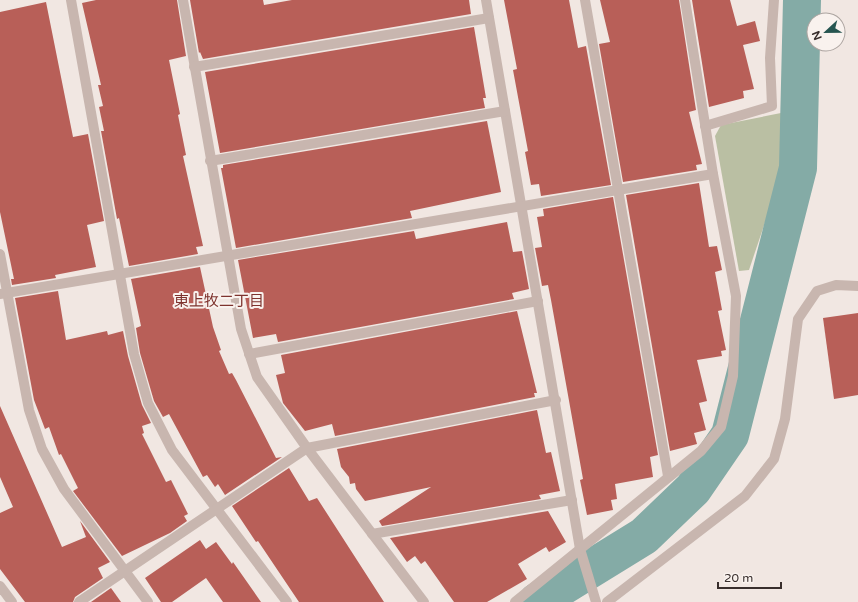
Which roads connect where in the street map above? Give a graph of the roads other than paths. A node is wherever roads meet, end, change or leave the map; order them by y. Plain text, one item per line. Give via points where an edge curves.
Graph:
1 (70, 0) edge
2 (183, 0) edge
3 (486, 0) edge
4 (585, 0) edge
5 (685, 0) edge
6 (774, 0) edge
7 (489, 18) junction
8 (194, 67) junction
9 (505, 111) junction
10 (705, 126) junction
11 (210, 161) junction
12 (713, 174) junction
13 (618, 190) junction
14 (521, 207) junction
15 (0, 254) edge
16 (227, 256) junction
17 (119, 274) junction
18 (858, 286) edge
19 (3, 294) edge
20 (538, 301) junction
21 (249, 354) junction
22 (556, 400) junction
23 (307, 448) junction
24 (668, 476) junction
25 (572, 500) junction
26 (217, 509) junction
27 (372, 534) junction
28 (580, 549) junction
29 (124, 572) junction
30 (0, 586) edge
31 (12, 602) edge
32 (79, 602) edge
33 (148, 602) edge
34 (287, 602) edge
35 (424, 602) edge
36 (515, 602) edge
37 (596, 602) edge
38 (607, 602) edge

1 - 17 street
2 - 8 street
3 - 7 street
4 - 13 street
5 - 10 street
6 - 10 street via 770,58 772,106
7 - 8 street
7 - 9 street
8 - 11 street
9 - 11 street
9 - 14 street
10 - 12 street
11 - 16 street
12 - 13 street
12 - 24 street via 736,296 733,376 721,427 700,451
13 - 14 street
13 - 24 street
14 - 16 street
14 - 20 street
15 - 19 street
16 - 17 street
16 - 21 street via 241,329
17 - 19 street
17 - 26 street via 134,354 148,402 172,450
18 - 38 street via 836,285 816,291 798,319 785,419 774,459 745,496
19 - 29 street via 28,410 42,449 64,489
20 - 21 street
20 - 22 street
21 - 23 street via 256,377
22 - 23 street
22 - 25 street
23 - 26 street
23 - 27 street
24 - 28 street via 640,502
25 - 27 street
25 - 28 street
26 - 29 street
26 - 34 street
27 - 35 street
28 - 36 street
28 - 37 street
29 - 32 street
29 - 33 street
30 - 31 street

